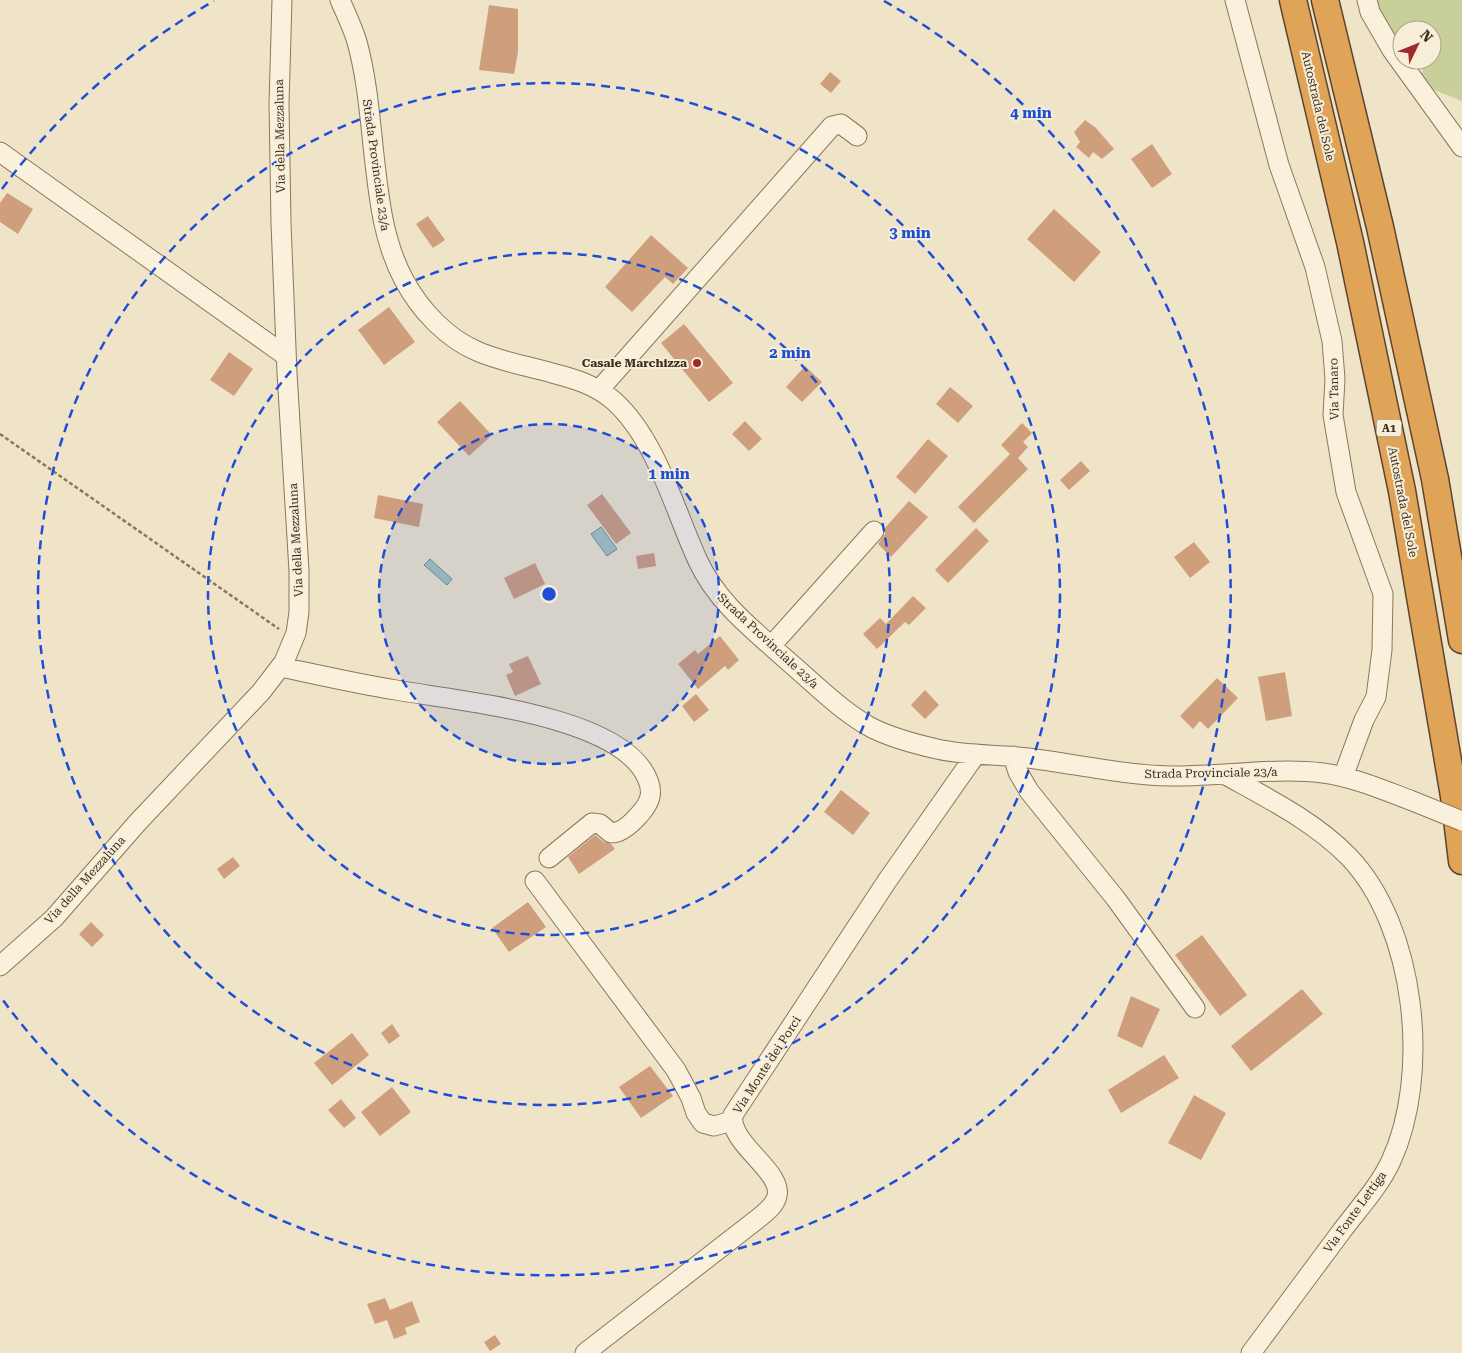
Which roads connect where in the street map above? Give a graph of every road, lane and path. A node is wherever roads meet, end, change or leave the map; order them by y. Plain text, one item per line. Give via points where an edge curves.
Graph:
1 (282, 0) edge
2 (340, 0) edge
3 (1235, 0) edge
4 (1293, 0) edge
5 (1325, 0) edge
6 (1367, 0) edge
7 (857, 136) dead end
8 (1462, 147) edge
9 (0, 152) edge
10 (286, 356) junction
11 (599, 390) junction
12 (0, 434) edge
13 (874, 531) dead end
14 (294, 639) junction
15 (1462, 640) edge
16 (772, 646) junction
17 (281, 666) junction
18 (976, 754) junction
19 (1013, 756) junction
20 (1223, 774) junction
21 (1343, 776) junction
22 (1462, 821) edge
23 (549, 858) dead end
24 (1462, 861) edge
25 (535, 881) dead end
26 (0, 966) edge
27 (1195, 1008) dead end
28 (732, 1121) junction
29 (585, 1353) edge
30 (1250, 1353) edge

1 - 10 street, Via della Mezzaluna via 279,114
2 - 11 street, Strada Provinciale 23/a via 361,60 386,236 412,293 440,326 473,350 572,378
3 - 21 street, Via Tanaro via 1279,165 1315,267 1332,341 1333,415 1346,492 1383,594 1382,650 1376,697
4 - 24 highway, Autostrada del Sole / A1 via 1350,242 1402,491 1455,802
5 - 15 highway via 1380,227 1435,479
6 - 8 street via 1370,12 1392,50
7 - 11 street via 841,124 832,126
9 - 10 street
10 - 14 street, Via della Mezzaluna via 299,571 299,612
11 - 16 street, Strada Provinciale 23/a via 626,413 645,440 710,583 726,604
12 - 14 path
13 - 16 street
14 - 17 street, Via della Mezzaluna
16 - 18 street, Strada Provinciale 23/a via 833,701 872,728 894,738
17 - 23 street via 539,716 585,731 626,753 642,769 648,781 651,793 645,807 619,832 611,833 600,824 592,823
17 - 26 street, Via della Mezzaluna via 54,918
18 - 19 street, Strada Provinciale 23/a
18 - 28 street, Via Monte dei Porci via 887,881 740,1104
19 - 20 street, Strada Provinciale 23/a via 1147,775
19 - 27 street via 1029,791 1116,899
20 - 21 street, Strada Provinciale 23/a via 1307,772
20 - 30 street, Via Fonte Lettiga via 1313,826 1341,849 1366,877 1381,902 1395,938 1406,977 1413,1031 1409,1097 1403,1128 1391,1161 1377,1185
21 - 22 street, Strada Provinciale 23/a, bridge
25 - 28 street via 676,1070 700,1120 710,1126
28 - 29 street, Via Monte dei Porci via 739,1136 776,1183 778,1193 775,1201 760,1217

